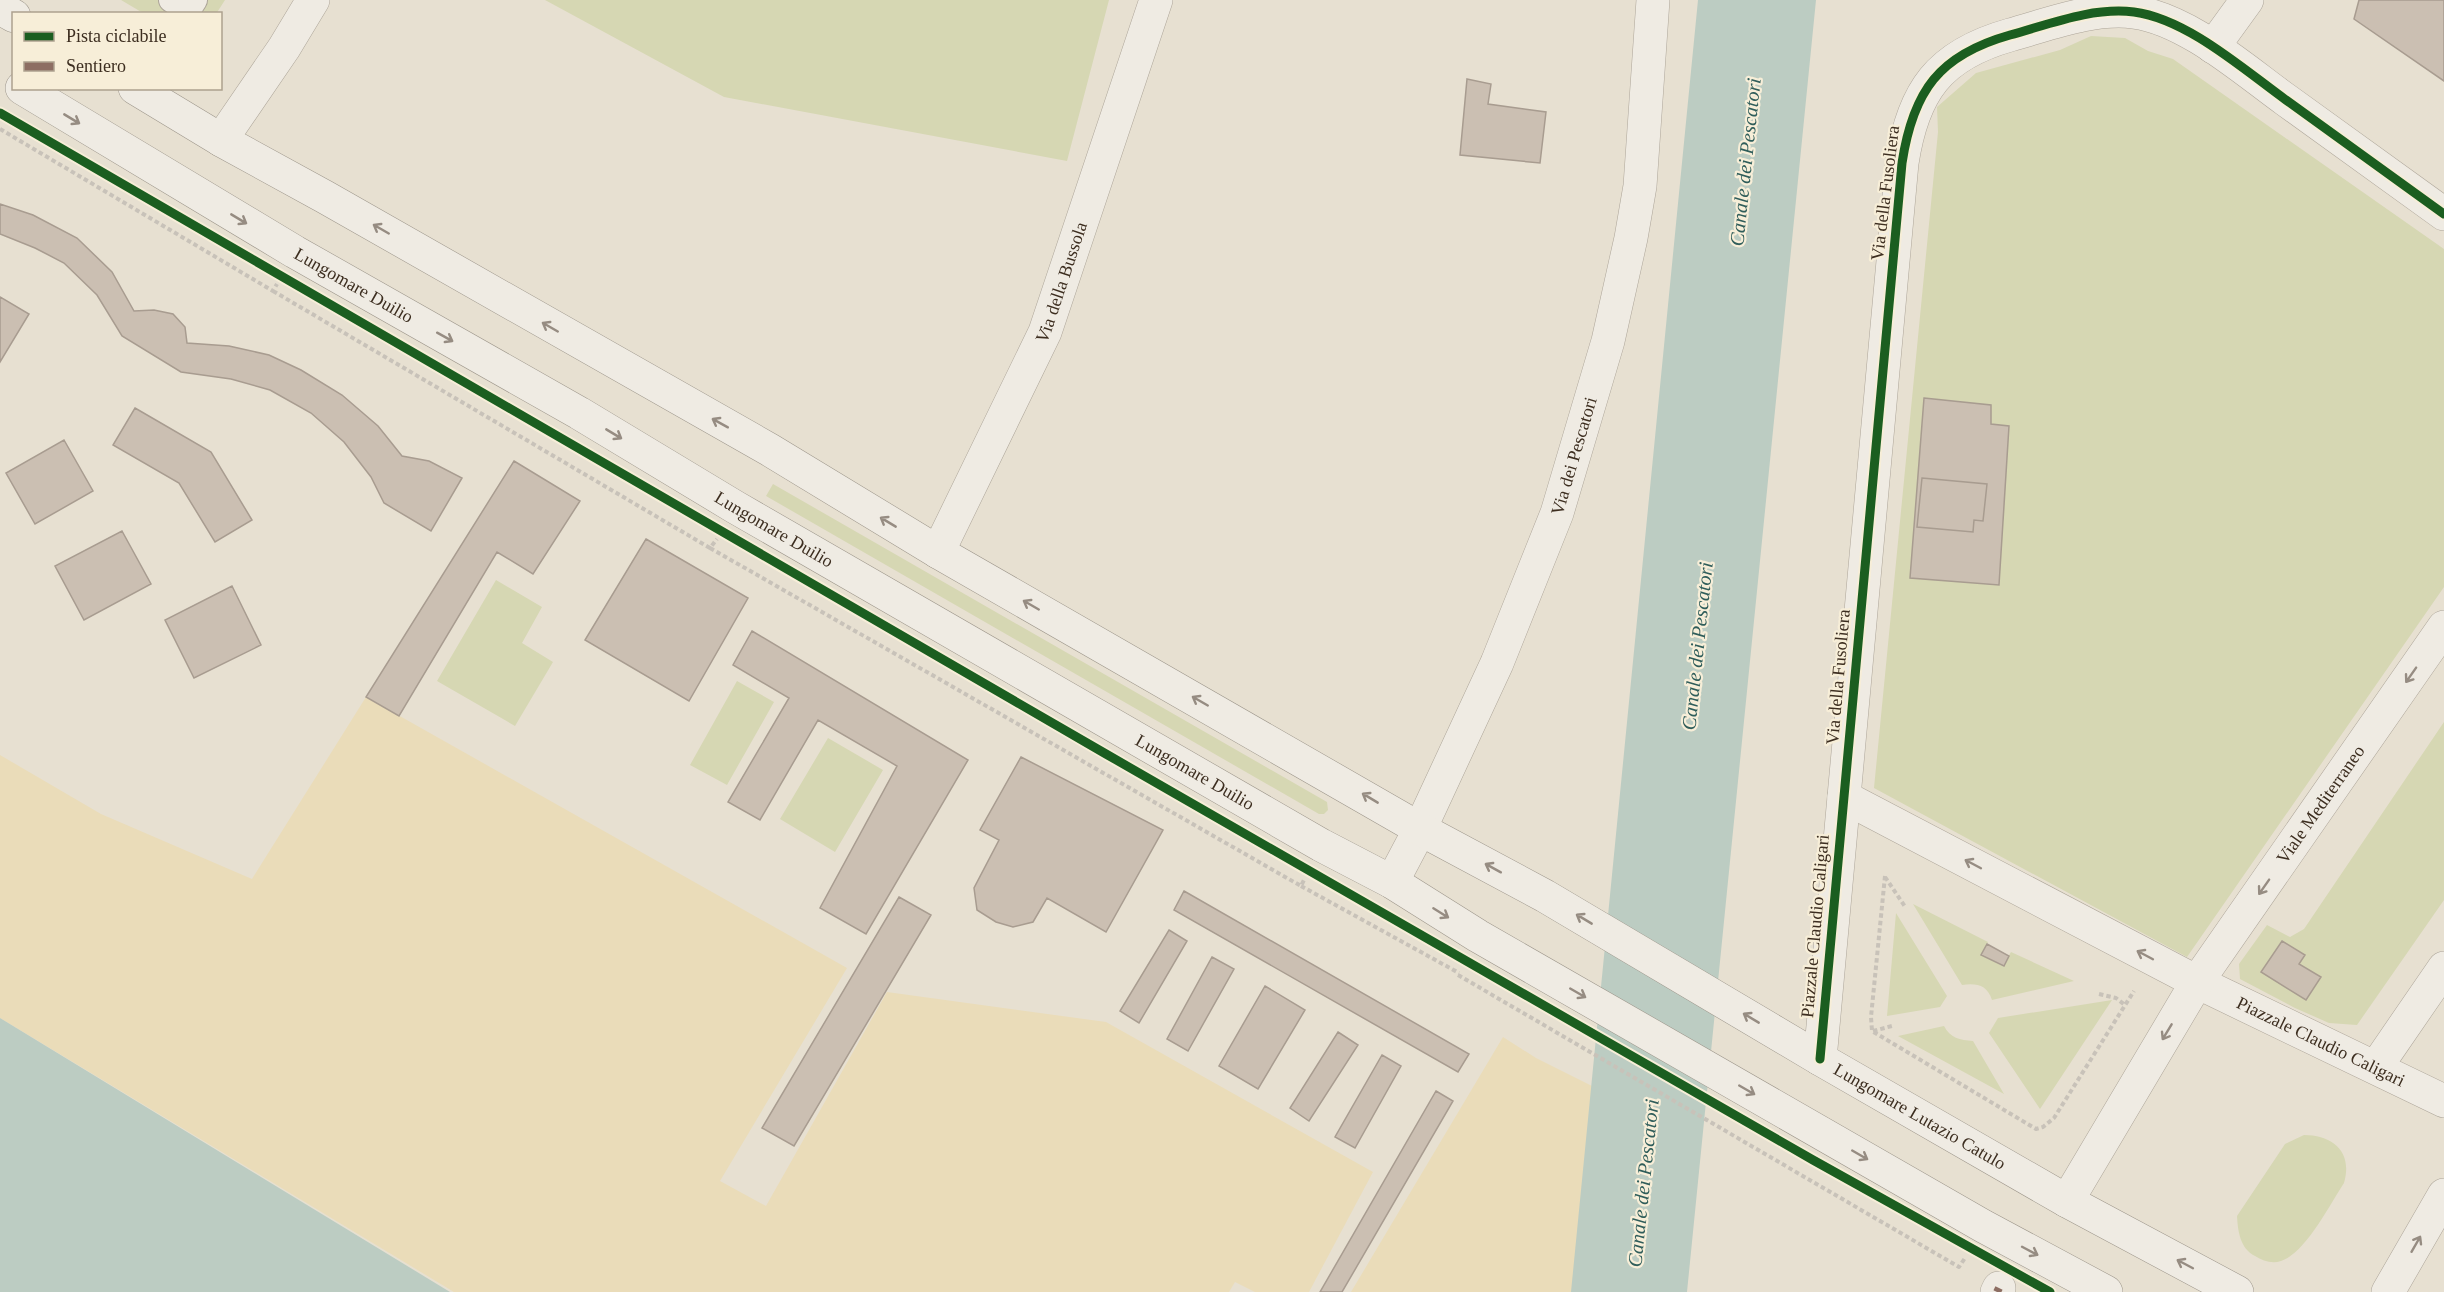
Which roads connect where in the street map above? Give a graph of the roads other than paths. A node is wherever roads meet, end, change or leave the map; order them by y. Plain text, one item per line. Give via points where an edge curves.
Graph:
1 (171, 0) edge
2 (195, 0) edge
3 (313, 0) edge
4 (1156, 0) edge
5 (1653, 0) edge
6 (2247, 0) edge
7 (2213, 48) junction
8 (25, 90) edge
9 (138, 90) edge
10 (221, 140) junction
11 (2444, 214) edge
12 (938, 552) junction
13 (2444, 627) edge
14 (1844, 796) junction
15 (1420, 828) junction
16 (1392, 882) junction
17 (2444, 968) edge
18 (2197, 982) junction
19 (1820, 1059) junction
20 (2376, 1067) junction
21 (2444, 1101) edge
22 (2444, 1195) edge
23 (2067, 1201) junction
24 (2106, 1292) edge
25 (2237, 1292) edge
26 (2388, 1292) edge

1 - 2 lane via 188,11
3 - 10 street
4 - 12 street, Via della Bussola via 1045,332
5 - 15 street, Via dei Pescatori via 1640,186 1608,341 1557,513 1497,663
6 - 7 street
7 - 11 street, Via della Fusoliera
7 - 14 street, Via della Fusoliera via 2174,25 2149,16 2121,11 2095,13 1998,38 1971,49 1946,64 1922,93 1912,117 1902,163
8 -> 16 street, Lungomare Duilio via 295,252 579,413 785,536
9 - 10 street
12 -> 10 street via 770,450
15 -> 12 street
13 -> 18 street, Viale Mediterraneo
18 -> 14 street, Piazzale Claudio Caligari
14 - 19 street, Piazzale Claudio Caligari
15 - 16 street, Via dei Pescatori
19 -> 15 street, Lungomare Lutazio Catulo via 1545,896
16 -> 24 street, Lungomare Duilio via 1983,1226
17 - 20 street
18 - 20 street, Piazzale Claudio Caligari
18 -> 23 street
19 - 23 street, Lungomare Lutazio Catulo
20 - 21 street, Piazzale Claudio Caligari
26 -> 22 street
25 -> 23 street, Lungomare Lutazio Catulo

